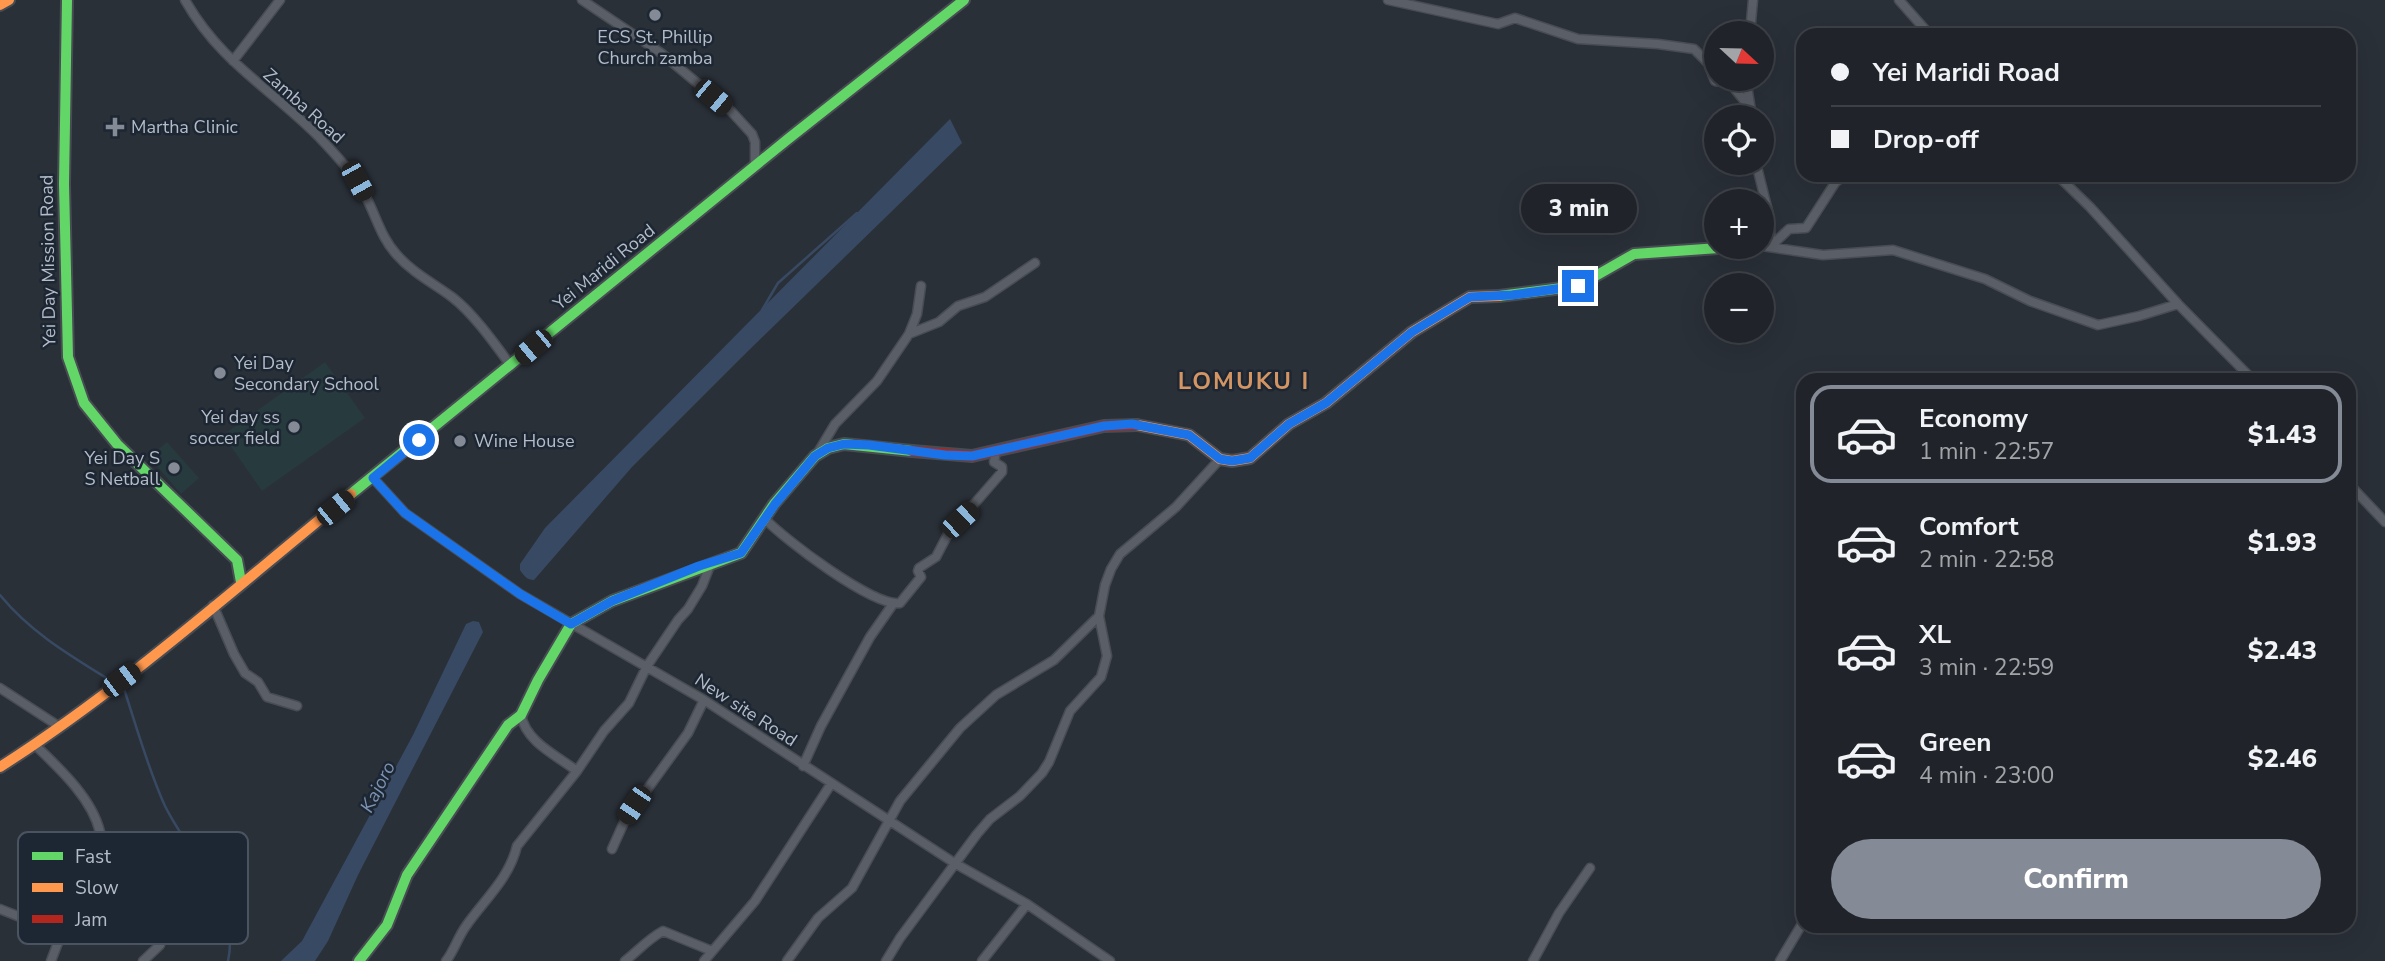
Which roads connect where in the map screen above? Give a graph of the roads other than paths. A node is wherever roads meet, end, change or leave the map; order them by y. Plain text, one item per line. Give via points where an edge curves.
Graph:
1 (9, 0) edge
2 (67, 0) edge
3 (185, 0) edge
4 (280, 0) edge
5 (582, 0) edge
6 (964, 0) edge
7 (1388, 0) edge
8 (1753, 0) edge
9 (1899, 0) edge
10 (0, 5) edge
11 (1751, 21) edge
12 (1924, 28) edge
13 (233, 61) junction
14 (1745, 105) edge
15 (755, 166) junction
16 (1836, 182) edge
17 (2064, 182) edge
18 (1774, 241) edge
19 (1774, 247) edge
20 (1704, 249) edge
21 (1035, 263) dead end
22 (920, 286) dead end
23 (2178, 304) junction
24 (909, 334) junction
25 (511, 366) junction
26 (2246, 373) edge
27 (996, 451) junction
28 (815, 456) junction
29 (1220, 459) junction
30 (373, 478) junction
31 (2356, 491) edge
32 (764, 518) junction
33 (2385, 522) edge
34 (710, 564) junction
35 (241, 582) junction
36 (893, 604) junction
37 (213, 605) junction
38 (1099, 616) junction
39 (571, 624) junction
40 (647, 666) junction
41 (0, 688) edge
42 (704, 700) junction
43 (297, 706) dead end
44 (521, 715) junction
45 (60, 727) junction
46 (34, 744) junction
47 (0, 754) edge
48 (13, 759) junction
49 (803, 766) junction
50 (0, 767) edge
51 (577, 771) junction
52 (831, 784) junction
53 (889, 821) junction
54 (100, 832) edge
55 (612, 849) dead end
56 (956, 864) junction
57 (1590, 868) dead end
58 (1027, 904) junction
59 (0, 909) edge
60 (18, 916) edge
61 (1797, 933) edge
62 (58, 944) edge
63 (160, 945) dead end
64 (712, 951) junction
65 (51, 961) edge
66 (143, 961) edge
67 (359, 961) edge
68 (446, 961) edge
69 (625, 961) edge
70 (704, 961) edge
71 (787, 961) edge
72 (886, 961) edge
73 (982, 961) edge
74 (1110, 961) edge
75 (1533, 961) edge
76 (1780, 961) edge

1 - 10 street
2 - 35 street, Yei Day Mission Road via 64,184 68,357 84,403 117,444 237,561
3 - 13 street, Zamba Road via 212,40
4 - 13 street
5 - 15 street via 661,53 731,111 752,134
6 - 15 street, Yei Maridi Road
7 - 14 street via 1498,24 1515,18 1578,39 1695,49 1708,63 1715,81 1730,83
8 - 11 street
9 - 12 street
13 - 25 street, Zamba Road via 340,159 397,255 422,279 454,298
15 - 25 street, Yei Maridi Road
16 - 18 street via 1807,228 1789,229
17 - 23 street
19 - 23 street via 1823,255 1893,250 1985,279 2041,306 2098,325
20 - 29 street via 1634,254 1578,286 1470,297 1412,332 1326,403 1289,424 1258,453 1241,460
21 - 24 street via 985,297 958,306 939,322
22 - 24 street
23 - 26 street
24 - 28 street via 877,381 835,424
25 - 30 street, Yei Maridi Road
27 - 28 street via 945,455 844,444
27 - 29 street via 1132,424 1189,435
27 - 36 street via 994,462 1002,472 948,534 936,556 919,568 920,577 903,600
28 - 32 street
29 - 38 street via 1176,507 1120,554 1105,585
30 - 35 street, Yei Maridi Road
30 - 39 street, New site Road via 405,513
31 - 33 street
32 - 34 street via 741,553
32 - 36 street via 839,576
34 - 39 street via 612,601
34 - 40 street via 688,609
35 - 37 street, Yei Maridi Road
36 - 49 street via 870,637
37 - 43 street via 245,673 258,682 267,697
37 - 45 street, Yei Maridi Road
38 - 53 street via 1054,660 978,710 913,784
38 - 56 street via 1107,656 1101,677 1070,711 1042,773 990,820
39 - 40 street, New site Road
39 - 44 street
40 - 42 street, New site Road
40 - 51 street via 629,703
41 - 45 street
42 - 49 street, New site Road
42 - 55 street via 688,733 625,820
44 - 51 street via 523,728
44 - 67 street via 508,725 407,875 384,929
45 - 46 street, Yei Maridi Road
46 - 48 street, Yei Maridi Road
46 - 54 street via 77,790
47 - 48 street
48 - 50 street, Yei Maridi Road
49 - 52 street, New site Road
51 - 68 street via 517,846 504,877 463,929
52 - 53 street, New site Road
52 - 64 street via 755,901
53 - 56 street, New site Road
53 - 71 street via 852,888 818,918
56 - 58 street, New site Road
56 - 72 street
57 - 75 street
58 - 73 street
58 - 74 street, New site Road
59 - 60 street
61 - 76 street
62 - 65 street
63 - 66 street
64 - 69 street via 663,931
64 - 70 street

